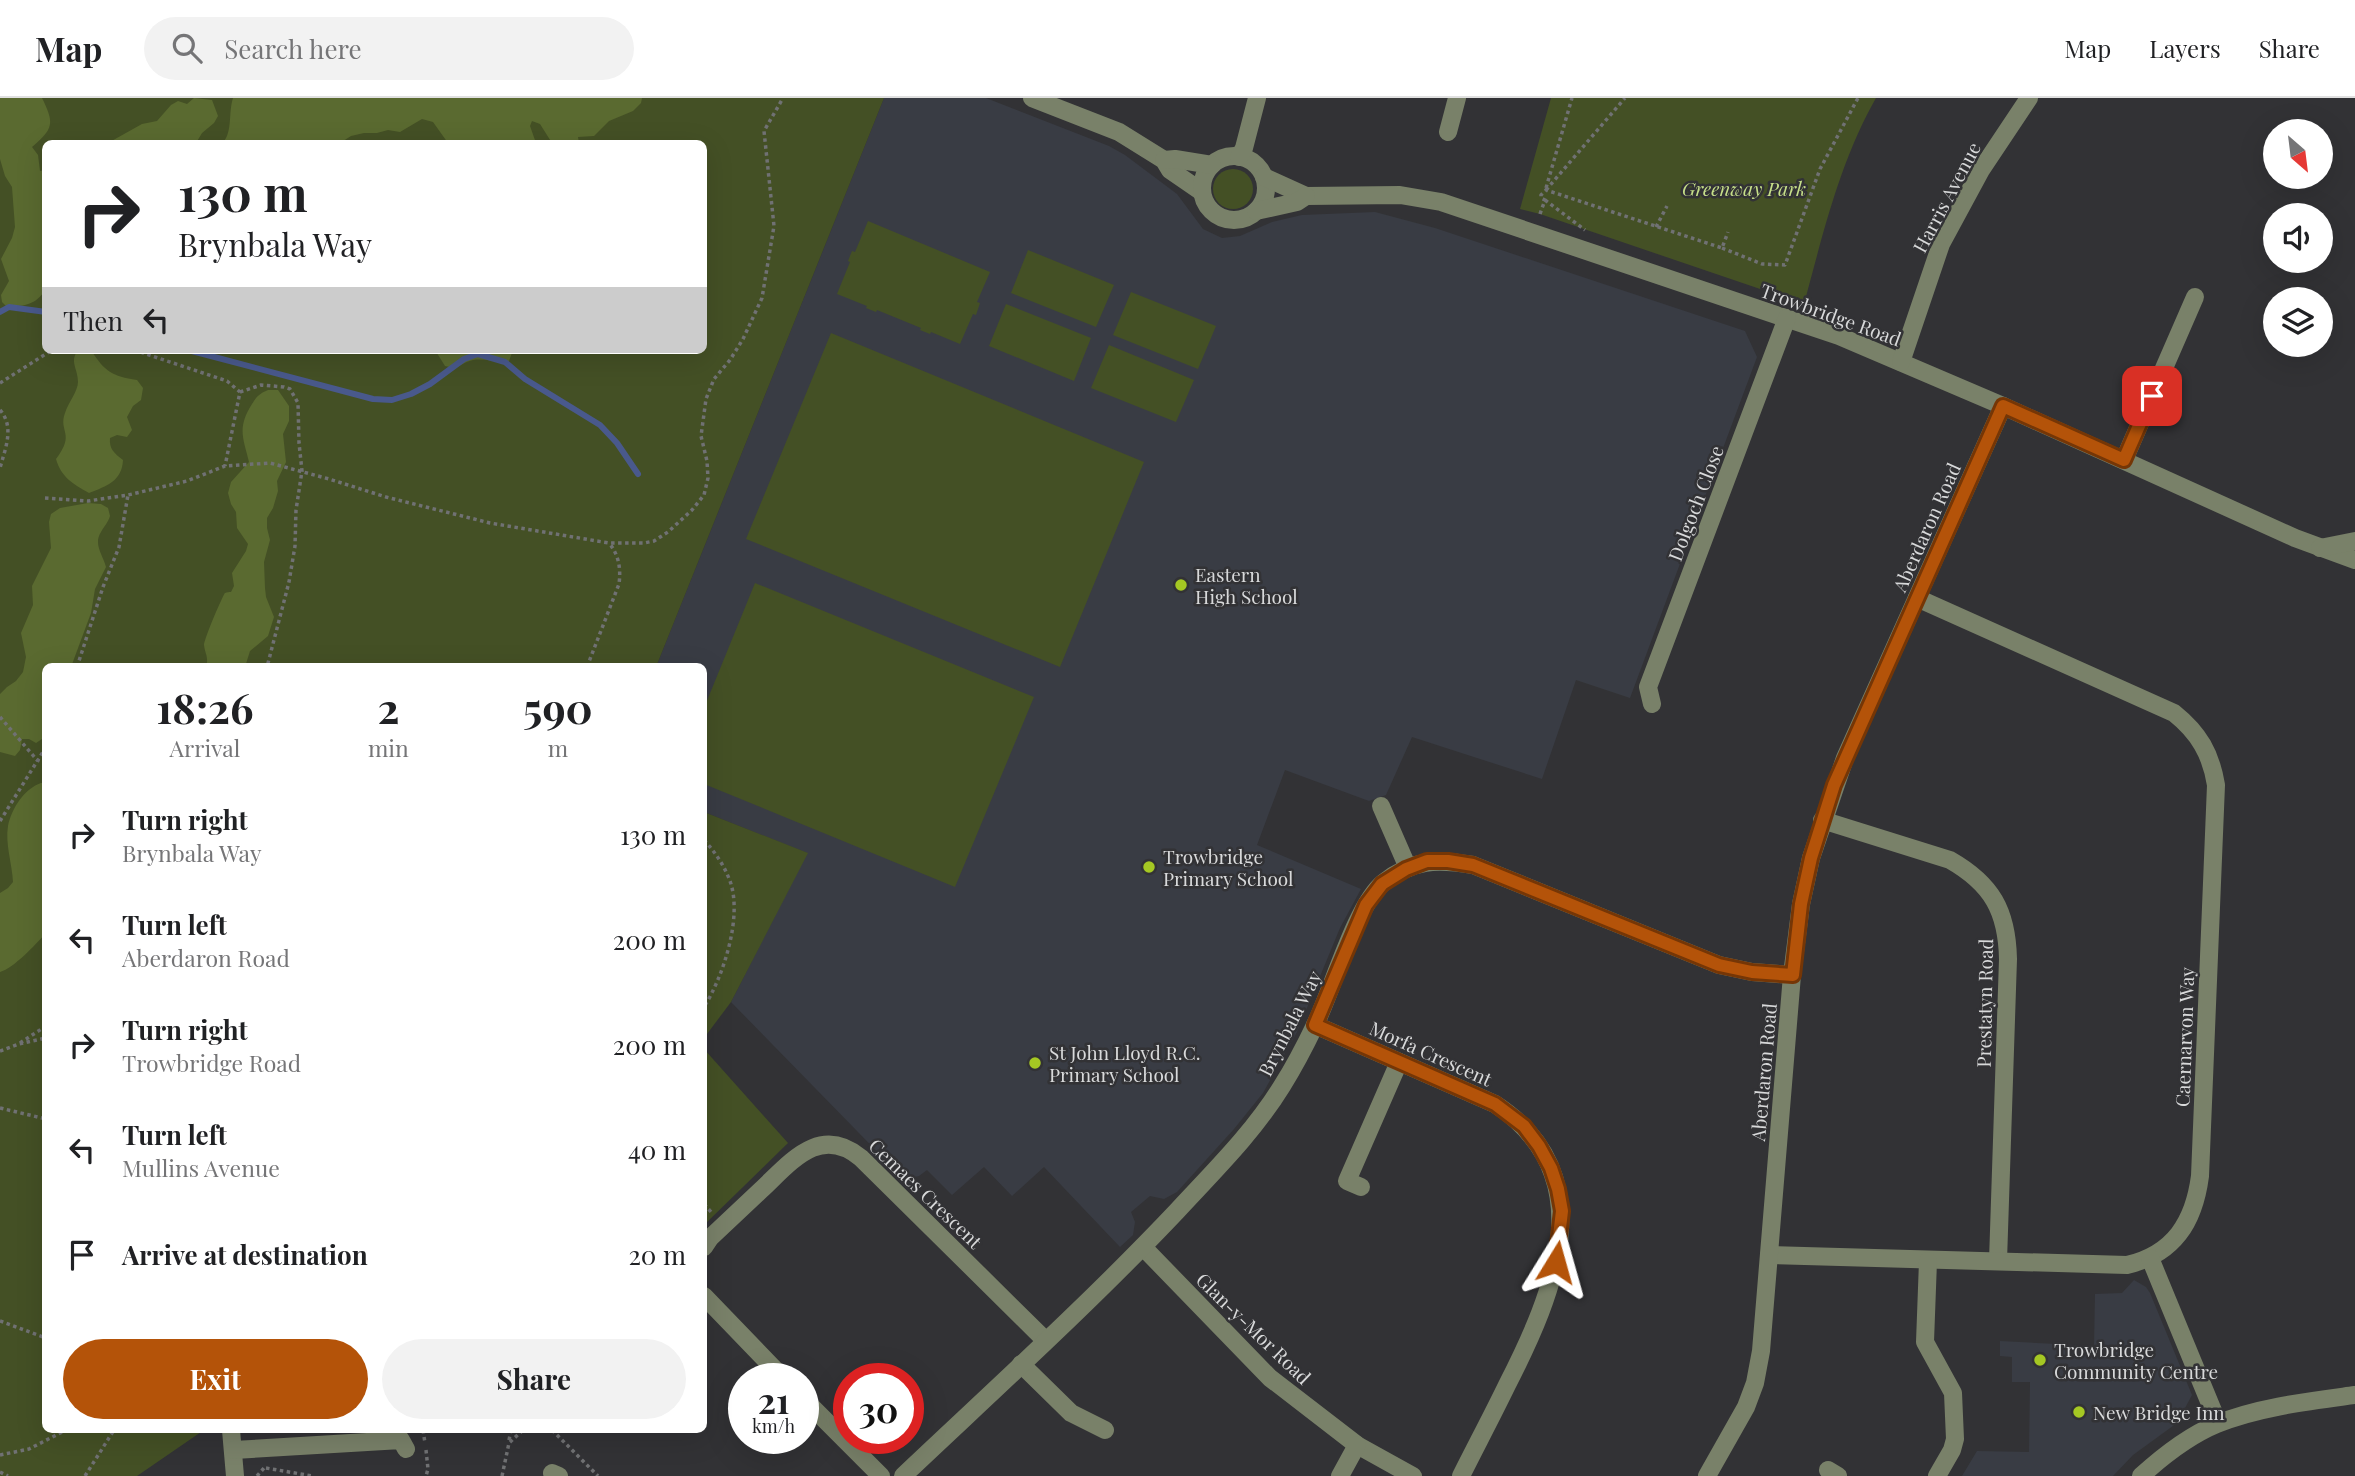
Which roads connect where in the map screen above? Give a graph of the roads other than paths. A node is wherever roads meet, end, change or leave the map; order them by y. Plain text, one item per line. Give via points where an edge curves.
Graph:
1 (1032, 98) edge
2 (1257, 98) edge
3 (1457, 98) edge
4 (2029, 98) edge
5 (1448, 132) dead end
6 (1239, 157) junction
7 (1164, 160) junction
8 (1212, 165) junction
9 (1264, 177) junction
10 (1202, 192) junction
11 (1306, 197) junction
12 (1256, 211) junction
13 (2195, 297) dead end
14 (1787, 318) junction
15 (1900, 362) junction
16 (2003, 406) junction
17 (2124, 460) junction
18 (2355, 541) edge
19 (2320, 548) junction
20 (2355, 560) edge
21 (1917, 598) junction
22 (1652, 704) dead end
23 (1381, 806) dead end
24 (1822, 820) junction
25 (1408, 868) junction
26 (1793, 975) junction
27 (1315, 1025) junction
28 (1399, 1062) junction
29 (1362, 1187) dead end
30 (707, 1242) edge
31 (1143, 1247) junction
32 (1769, 1255) junction
33 (2150, 1258) junction
34 (1928, 1261) junction
35 (1998, 1261) junction
36 (707, 1299) edge
37 (1045, 1340) junction
38 (769, 1363) edge
39 (1020, 1364) junction
40 (2355, 1395) edge
41 (819, 1414) edge
42 (2218, 1423) junction
43 (1105, 1430) dead end
44 (231, 1433) edge
45 (1357, 1444) junction
46 (406, 1449) dead end
47 (234, 1451) junction
48 (235, 1476) edge
49 (881, 1476) edge
50 (903, 1476) edge
51 (1340, 1476) edge
52 (1413, 1476) edge
53 (1461, 1476) edge
54 (1707, 1476) edge
55 (1937, 1476) edge
56 (2141, 1476) edge

1 - 7 street, Trowbridge Road via 1119,132
2 - 6 street
3 - 5 street
4 - 15 street, Harris Avenue via 1981,170 1941,244
6 - 8 street, Trowbridge Road
6 - 9 street, Trowbridge Road via 1256,166
7 - 8 street, Trowbridge Road
7 - 10 street, Trowbridge Road via 1170,170
8 - 10 street
9 - 11 street, Trowbridge Road
9 - 12 street via 1265,195
10 - 12 street, Trowbridge Road via 1210,210 1228,220
11 - 12 street, Trowbridge Road
11 - 14 street, Trowbridge Road via 1400,195 1441,202
13 - 17 street
14 - 15 street, Trowbridge Road
14 - 22 street, Dolgoch Close via 1648,687
15 - 16 street, Trowbridge Road
16 - 17 street, Trowbridge Road
16 - 21 street, Aberdaron Road
17 - 19 street, Trowbridge Road
18 - 19 street
19 - 20 street, Trowbridge Road
21 - 24 street, Aberdaron Road
21 - 33 street, Caernarvon Way via 2174,713 2203,743 2213,765 2216,785 2197,1199 2180,1233
23 - 25 street
24 - 26 street, Aberdaron Road via 1801,904
24 - 35 street, Prestatyn Road via 1950,860 1979,880 2004,919 2008,959
25 - 26 street, Brynbala Way via 1427,861 1473,865 1719,965
25 - 27 street, Brynbala Way via 1382,884 1366,905
26 - 32 street, Aberdaron Road
27 - 28 street, Morfa Crescent
27 - 31 street, Brynbala Way via 1282,1086 1243,1140
28 - 29 street via 1347,1181
28 - 53 street, Morfa Crescent via 1495,1104 1524,1126 1551,1168 1562,1211 1556,1262 1540,1315
30 - 37 street, Cemaes Crescent via 798,1155 836,1144 861,1158
31 - 37 street, Brynbala Way
31 - 45 street, Glan-y-Mor Road via 1270,1378
32 - 34 street, Caernarvon Way
32 - 54 street, Aberdaron Road via 1755,1383
33 - 35 street, Caernarvon Way via 2114,1266
33 - 42 street
34 - 35 street, Caernarvon Way
34 - 55 street via 1925,1342 1953,1393 1954,1405 1955,1440
36 - 38 street
37 - 39 street, Brynbala Way
39 - 43 street via 1071,1413
39 - 50 street, Brynbala Way
40 - 42 street
41 - 49 street
42 - 56 street via 2191,1437
44 - 47 street
45 - 51 street
45 - 52 street, Glan-y-Mor Road
46 - 47 street via 401,1440
47 - 48 street

